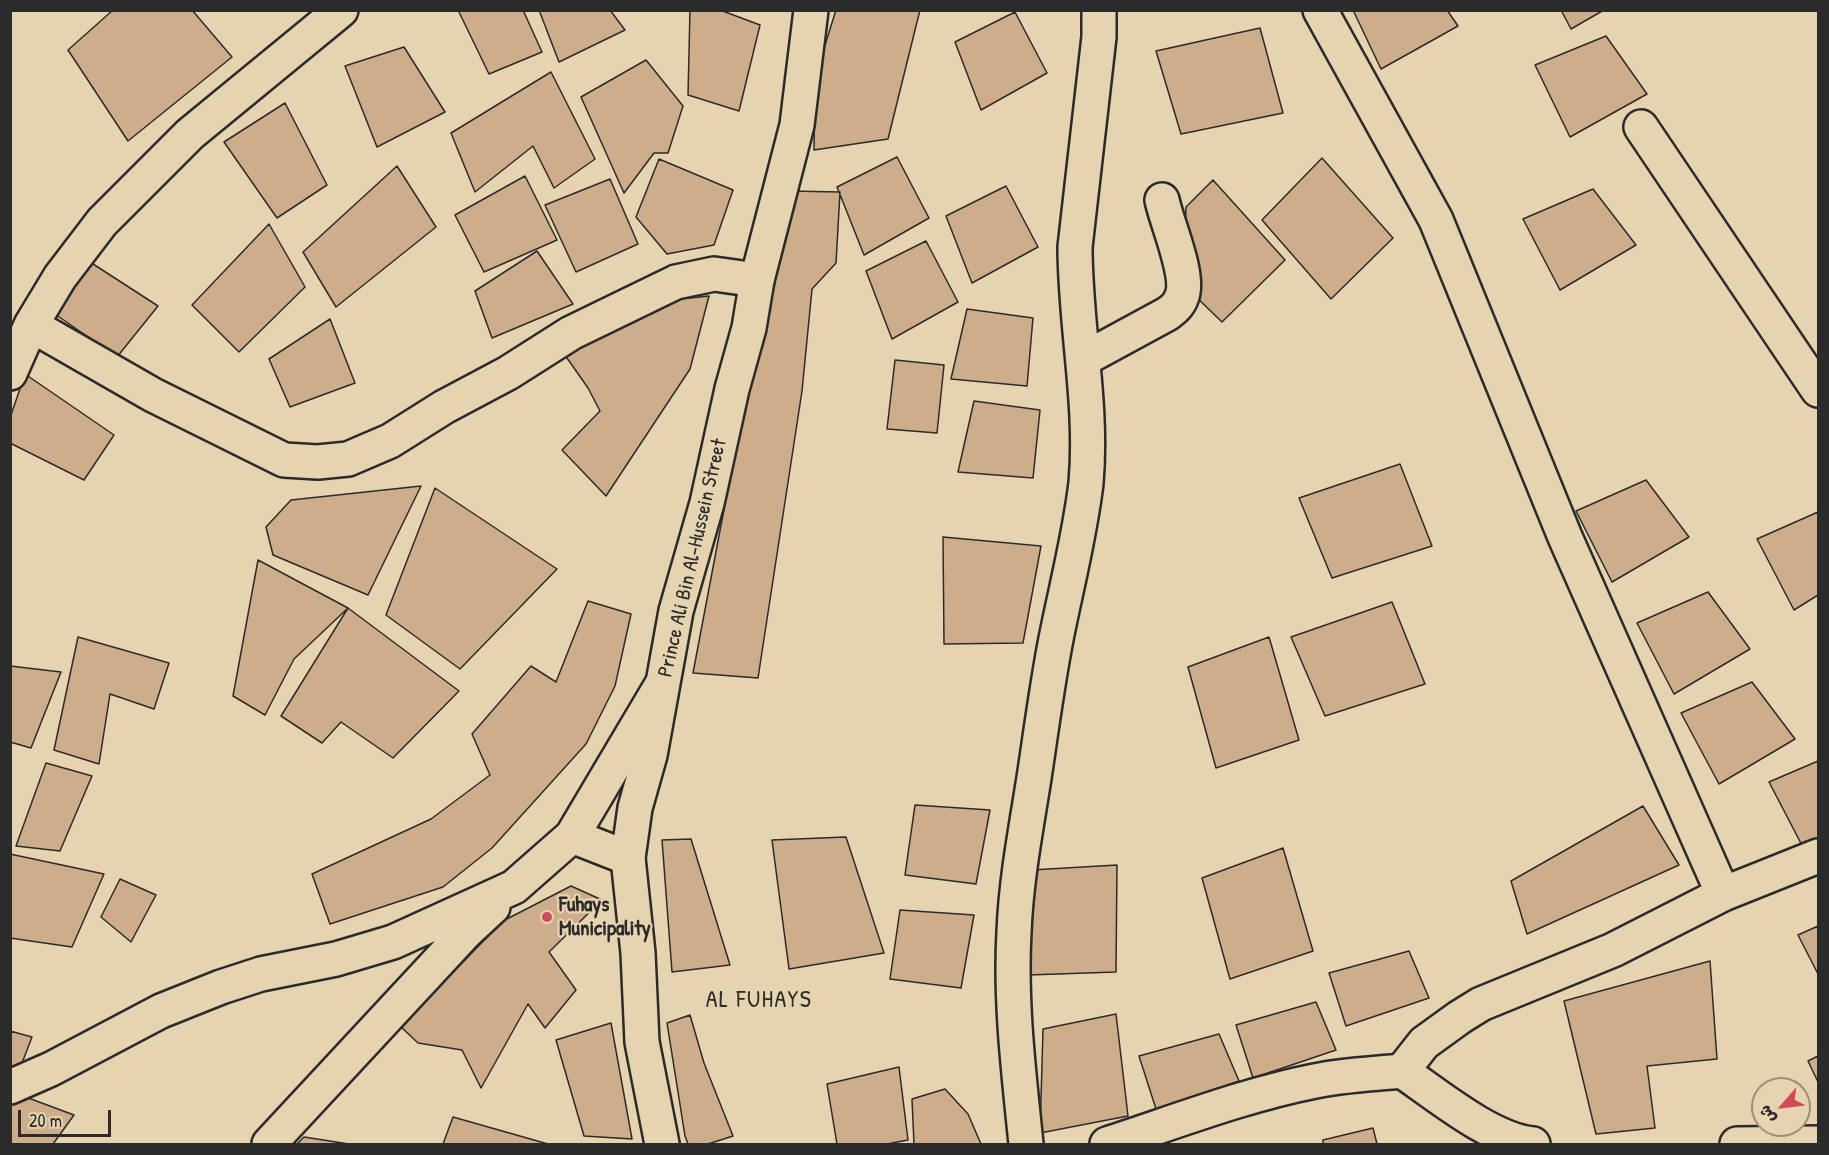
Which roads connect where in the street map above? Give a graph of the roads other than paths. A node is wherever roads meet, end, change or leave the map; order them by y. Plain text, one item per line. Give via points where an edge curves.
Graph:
1 (341, 10) edge
2 (811, 10) edge
3 (1099, 10) edge
4 (1320, 10) edge
5 (1641, 127) dead end
6 (1162, 200) dead end
7 (757, 280) junction
8 (31, 325) junction
9 (1084, 358) junction
10 (10, 373) edge
11 (1818, 390) edge
12 (663, 681) junction
13 (572, 836) junction
14 (1818, 856) edge
15 (628, 858) junction
16 (514, 887) junction
17 (1723, 894) junction
18 (1402, 1071) junction
19 (10, 1087) edge
20 (1818, 1143) edge
21 (269, 1144) edge
22 (662, 1144) edge
23 (1026, 1144) edge
24 (1107, 1144) edge
25 (1533, 1144) edge
26 (1737, 1144) edge

1 - 8 street via 190,134 102,222 60,277
2 - 7 street, Prince Ali Bin Al-Hussein Street via 796,125
3 - 9 street via 1075,248
4 - 17 street via 1436,220 1565,537
5 - 11 street
6 - 9 street via 1185,280 1178,306
7 - 8 street via 714,274 676,282 571,333 390,441 348,459 318,462 284,460 153,395
7 - 12 street, Prince Ali Bin Al-Hussein Street via 707,503 676,611
8 - 10 street
9 - 23 street via 1086,484 1055,642 1014,930 1016,1042
12 - 13 street
12 - 15 street, Prince Ali Bin Al-Hussein Street
13 - 15 street
13 - 16 street
14 - 17 street
15 - 22 street, Prince Ali Bin Al-Hussein Street via 642,1042
16 - 19 street via 393,942 221,987 161,1011
16 - 21 street via 465,933
17 - 18 street via 1613,950 1481,1004 1424,1043
18 - 24 street via 1312,1082 1206,1110
18 - 25 street via 1474,1120 1500,1134
20 - 26 street

